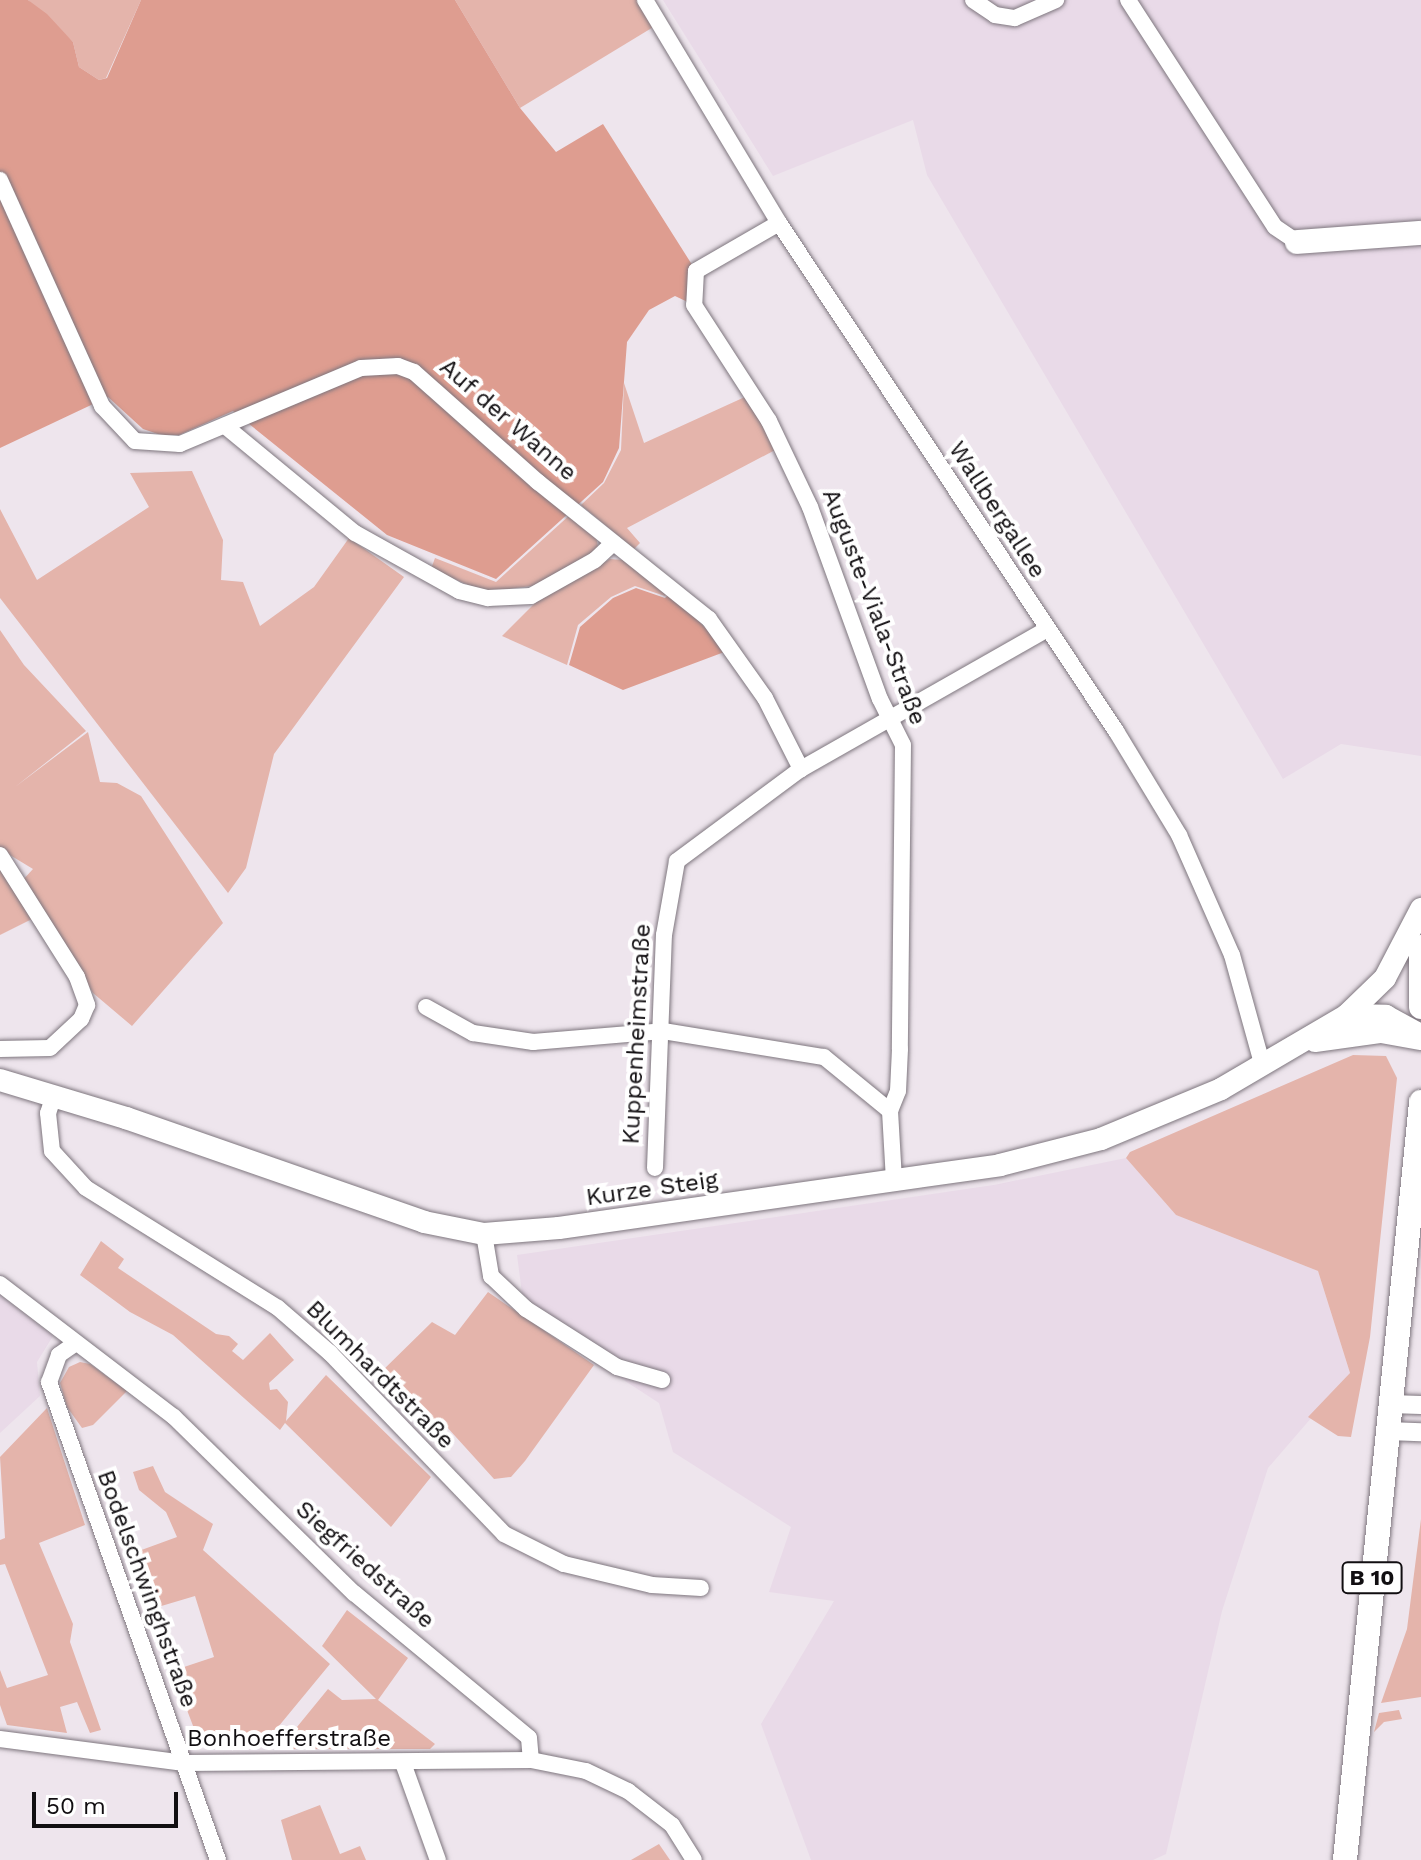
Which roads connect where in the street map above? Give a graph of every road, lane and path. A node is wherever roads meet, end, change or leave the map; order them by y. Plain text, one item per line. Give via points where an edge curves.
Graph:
1 (645, 0) edge
2 (973, 0) edge
3 (1056, 0) edge
4 (1128, 0) edge
5 (0, 180) edge
6 (779, 223) junction
7 (1421, 233) edge
8 (1297, 242) joint
9 (225, 426) junction
10 (613, 543) junction
11 (1047, 629) junction
12 (891, 720) junction
13 (801, 769) junction
14 (0, 855) edge
15 (1421, 909) edge
16 (1421, 947) edge
17 (426, 1007) dead end
18 (1421, 1007) edge
19 (1347, 1015) junction
20 (663, 1031) junction
21 (1421, 1038) edge
22 (1309, 1042) junction
23 (0, 1049) edge
24 (1263, 1067) junction
25 (0, 1080) edge
26 (54, 1095) junction
27 (1421, 1102) edge
28 (890, 1111) junction
29 (655, 1168) dead end
30 (894, 1181) junction
31 (484, 1234) junction
32 (0, 1284) edge
33 (76, 1343) junction
34 (662, 1380) dead end
35 (1390, 1404) junction
36 (1421, 1405) edge
37 (1388, 1431) junction
38 (1421, 1432) edge
39 (701, 1588) dead end
40 (0, 1739) edge
41 (531, 1760) junction
42 (184, 1763) junction
43 (403, 1763) junction
44 (218, 1860) edge
45 (438, 1860) edge
46 (694, 1860) edge
47 (1345, 1860) edge

1 - 6 street, Wallbergallee
2 - 3 street via 995,15 1015,18
4 - 8 street via 1275,227
5 - 9 street, Auf der Wanne via 102,406 121,431 135,441 180,444
6 - 11 street, Wallbergallee
6 - 12 street, Auguste-Viala-Straße via 696,271 694,305 769,421 810,507
7 - 8 main road
9 - 10 street via 355,533 459,591 488,598 531,596 595,560
9 - 10 street, Auf der Wanne via 340,375 398,366 430,381
10 - 13 street, Auf der Wanne via 709,619 765,698
11 - 12 street, Kuppenheimstraße
11 - 24 street, Wallbergallee via 1116,731 1197,870 1232,955
12 - 13 street, Kuppenheimstraße
12 - 28 street, Auguste-Viala-Straße via 903,745 900,1049 898,1091
13 - 20 street, Kuppenheimstraße via 677,861 664,935
14 - 23 street via 77,977 87,1005 81,1019 50,1048
15 - 19 main road via 1385,978
16 - 18 main road
17 - 20 street via 473,1033 533,1042
19 - 21 main road, Kurze Steig via 1386,1016
19 - 22 main road, Kurze Steig
20 - 28 street via 824,1057
20 - 29 street, Kuppenheimstraße
21 - 22 main road, Kurze Steig via 1381,1032
22 - 24 main road, Kurze Steig
24 - 30 main road, Kurze Steig via 1170,1112 1086,1144 1000,1165
25 - 26 main road, Kurze Steig
26 - 31 main road, Kurze Steig via 398,1215
26 - 39 street, Blumhardtstraße via 48,1113 52,1151 86,1188 278,1308 330,1353 504,1534 564,1564 652,1585
27 - 35 main road, B 10
28 - 30 street, Auguste-Viala-Straße
30 - 31 main road, Kurze Steig
31 - 34 street via 491,1276 526,1309 617,1367
32 - 33 street, Siegfriedstraße
33 - 41 street, Siegfriedstraße via 174,1417 354,1593 529,1738
33 - 42 street, Bodelschwinghstraße via 59,1355 49,1382
35 - 36 street
35 - 37 main road, B 10
37 - 38 street
37 - 47 main road, B 10
40 - 42 street, Bonhoefferstraße
41 - 43 street, Bonhoefferstraße
41 - 46 street via 586,1771 628,1791 672,1825
42 - 43 street, Bonhoefferstraße
42 - 44 street, Bodelschwinghstraße
43 - 45 street

